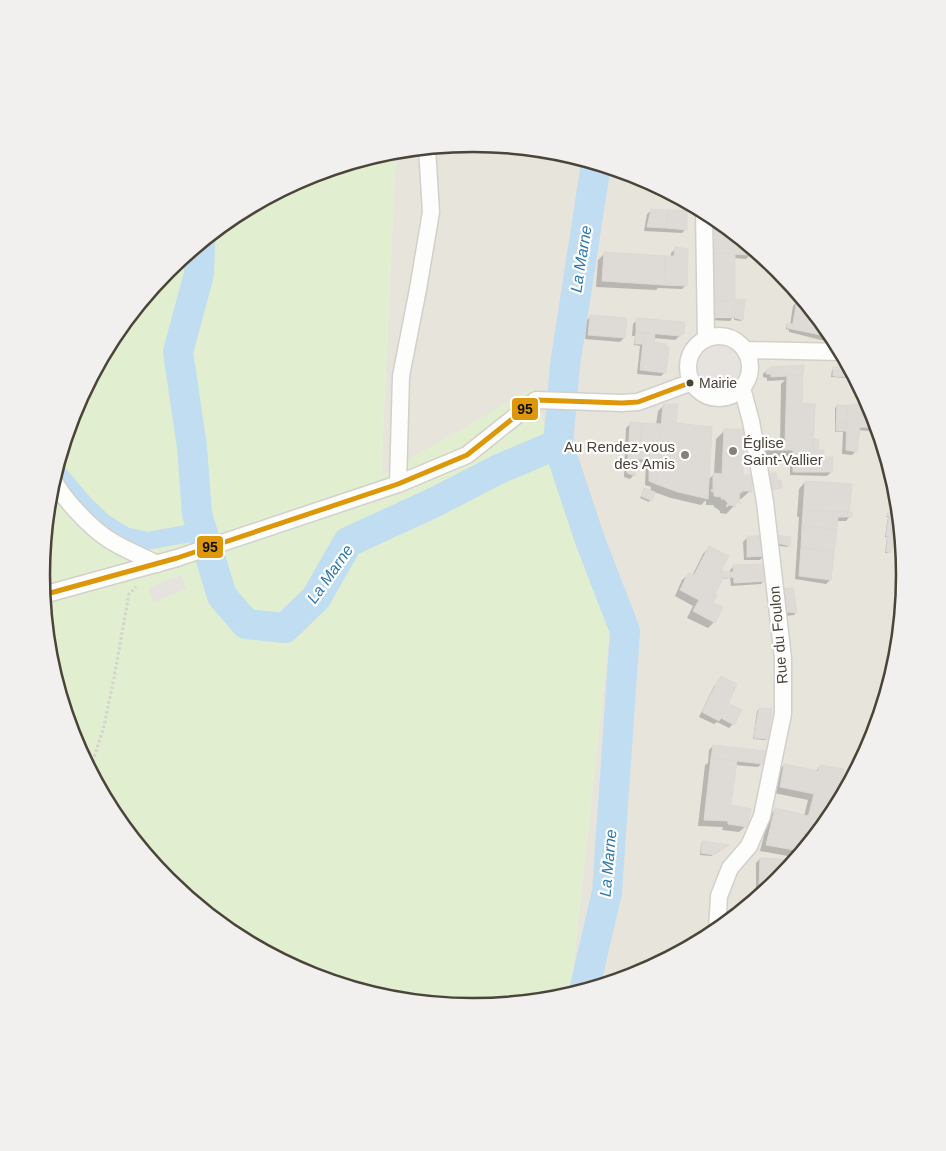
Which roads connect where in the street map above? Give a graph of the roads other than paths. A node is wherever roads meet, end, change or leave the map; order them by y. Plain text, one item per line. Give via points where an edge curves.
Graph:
1 (427, 155) edge
2 (704, 222) edge
3 (706, 339) junction
4 (746, 350) junction
5 (832, 352) edge
6 (692, 382) junction
7 (742, 388) junction
8 (398, 484) junction
9 (59, 489) edge
10 (157, 564) junction
11 (51, 593) edge
12 (718, 920) edge

1 - 8 street via 431,212 401,376
2 - 3 street
3 - 4 street via 724,336
3 - 6 street via 698,344 688,362
4 - 5 street
4 - 7 street via 750,370
6 - 7 street via 698,390 715,398 725,398
6 - 8 street via 638,402 536,400 467,455
7 - 12 street, Rue du Foulon via 751,421 764,502 783,658 783,714 762,816 749,846 730,868 719,896
8 - 10 street
9 - 10 street via 108,539
10 - 11 street

